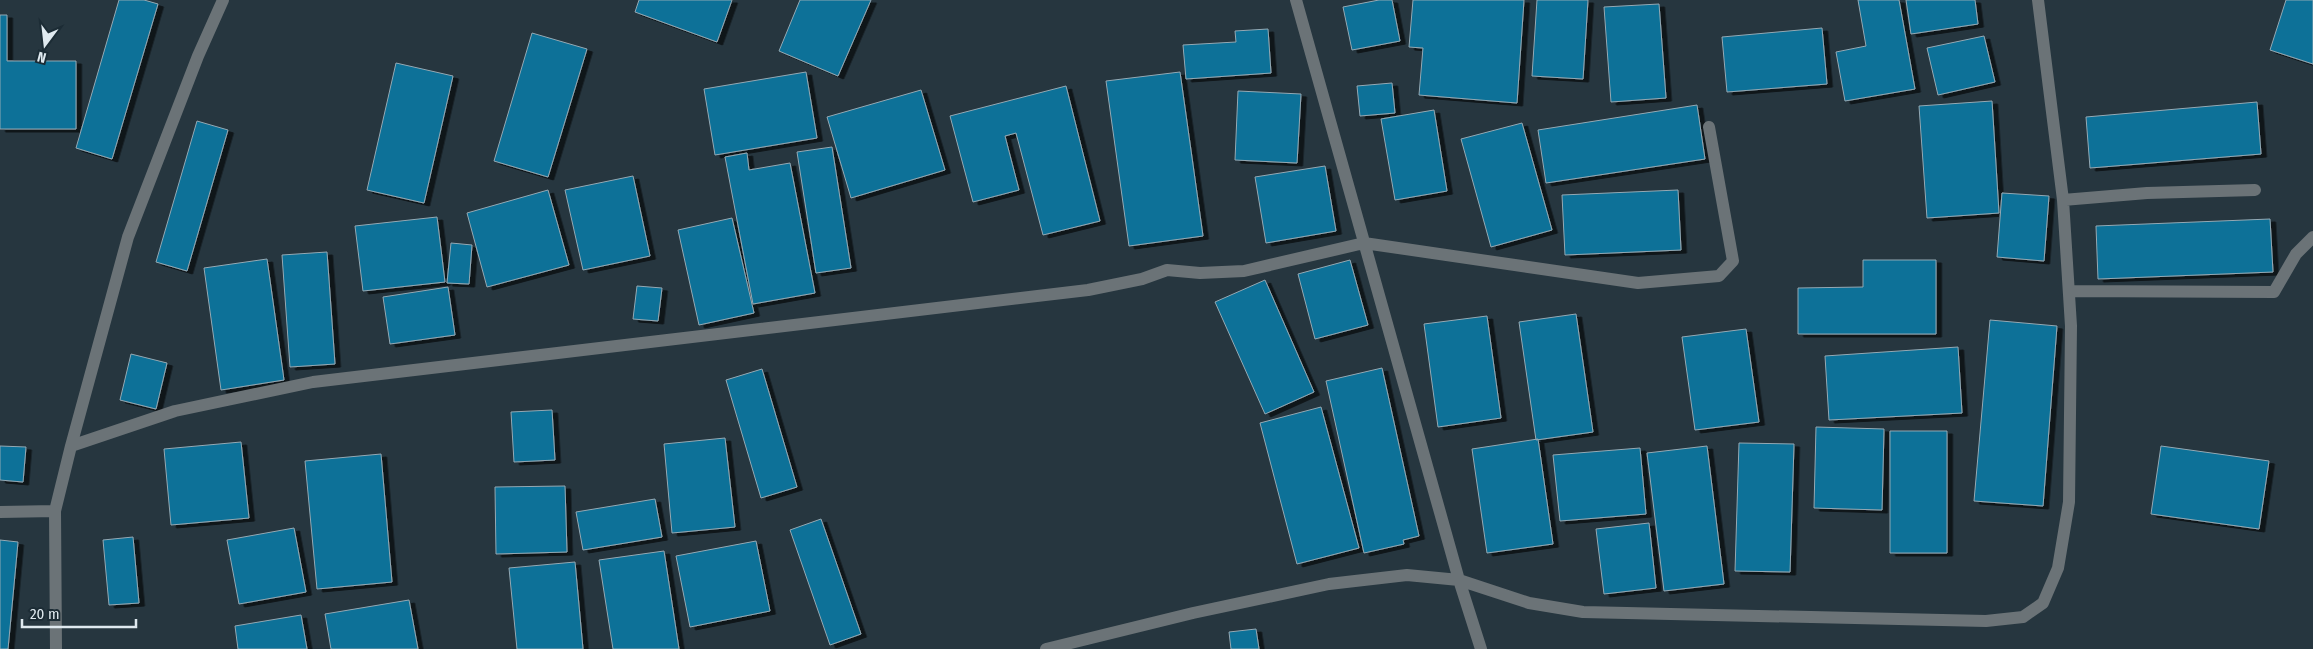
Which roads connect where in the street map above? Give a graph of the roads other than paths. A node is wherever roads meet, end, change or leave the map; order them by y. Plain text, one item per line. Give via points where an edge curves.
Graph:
1 (223, 0) edge
2 (1296, 0) edge
3 (2038, 0) edge
4 (1709, 127) dead end
5 (2256, 190) dead end
6 (2063, 200) junction
7 (2313, 237) edge
8 (1364, 243) junction
9 (2069, 291) junction
10 (71, 446) junction
11 (55, 511) junction
12 (0, 512) edge
13 (1458, 580) junction
14 (1052, 648) edge
15 (56, 649) edge
16 (1481, 649) edge

1 - 10 street via 128,237
2 - 8 street
3 - 6 street
4 - 8 street via 1734,261 1719,276 1638,283
5 - 6 street via 2147,193
6 - 9 street
7 - 9 street via 2296,254 2274,292
8 - 10 street via 1244,271 1200,273 1167,270 1142,279 1088,290 313,382 175,411
8 - 13 street
9 - 13 street via 2072,326 2069,502 2058,568 2043,603 2023,617 1986,621 1583,612 1529,603
10 - 11 street
11 - 12 street
11 - 15 street
13 - 14 street via 1407,575 1329,584
13 - 16 street

